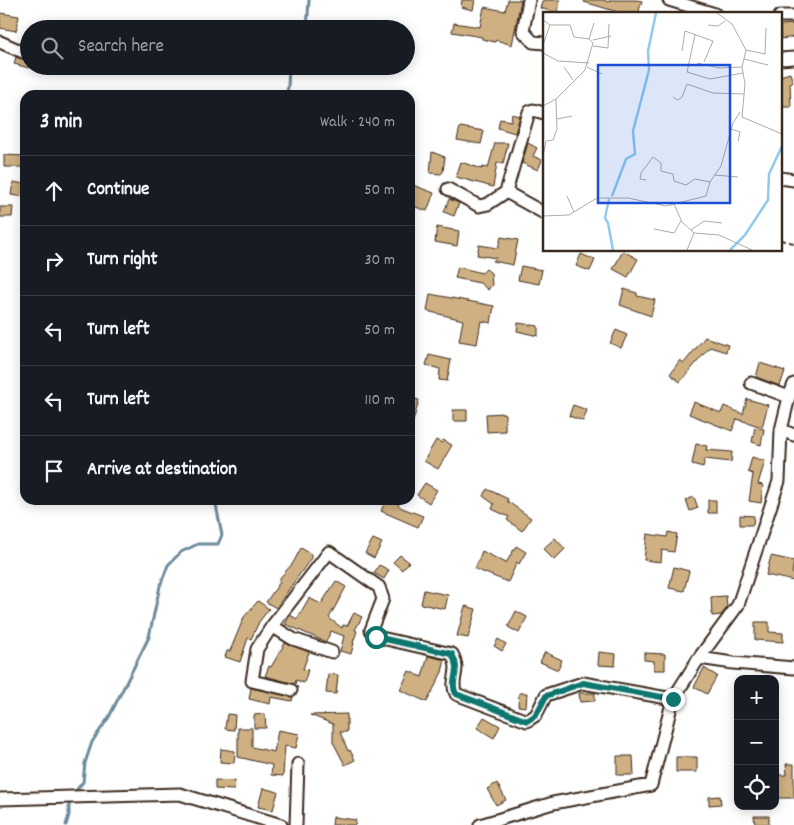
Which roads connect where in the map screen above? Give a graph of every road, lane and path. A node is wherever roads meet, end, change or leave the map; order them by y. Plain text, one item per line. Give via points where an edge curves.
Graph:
1 (529, 0) edge
2 (668, 0) edge
3 (708, 12) edge
4 (0, 42) edge
5 (543, 43) edge
6 (20, 51) edge
7 (543, 113) edge
8 (448, 189) dead end
9 (506, 192) junction
10 (543, 212) edge
11 (751, 383) dead end
12 (794, 384) edge
13 (788, 397) junction
14 (781, 430) junction
15 (794, 436) edge
16 (272, 626) junction
17 (332, 652) dead end
18 (699, 658) junction
19 (794, 668) edge
20 (291, 690) dead end
21 (673, 699) junction
22 (298, 764) dead end
23 (0, 799) edge
24 (281, 825) edge
25 (296, 825) edge
26 (480, 825) edge

1 - 5 street via 523,31 533,42
2 - 3 street
4 - 6 street
7 - 9 street via 529,112
8 - 9 street via 479,206
9 - 10 street
11 - 13 street
12 - 13 street
13 - 14 street
14 - 15 street
14 - 18 street via 779,481 738,605
16 - 17 street via 293,639
16 - 20 street via 257,649 252,681
16 - 21 street via 329,552 379,587 383,599 371,630 376,637 452,654 458,664 453,689 456,694 527,721 536,715 546,696 583,683
18 - 19 street
18 - 21 street
21 - 26 street via 651,786 553,803
22 - 25 street
23 - 24 street via 180,794

